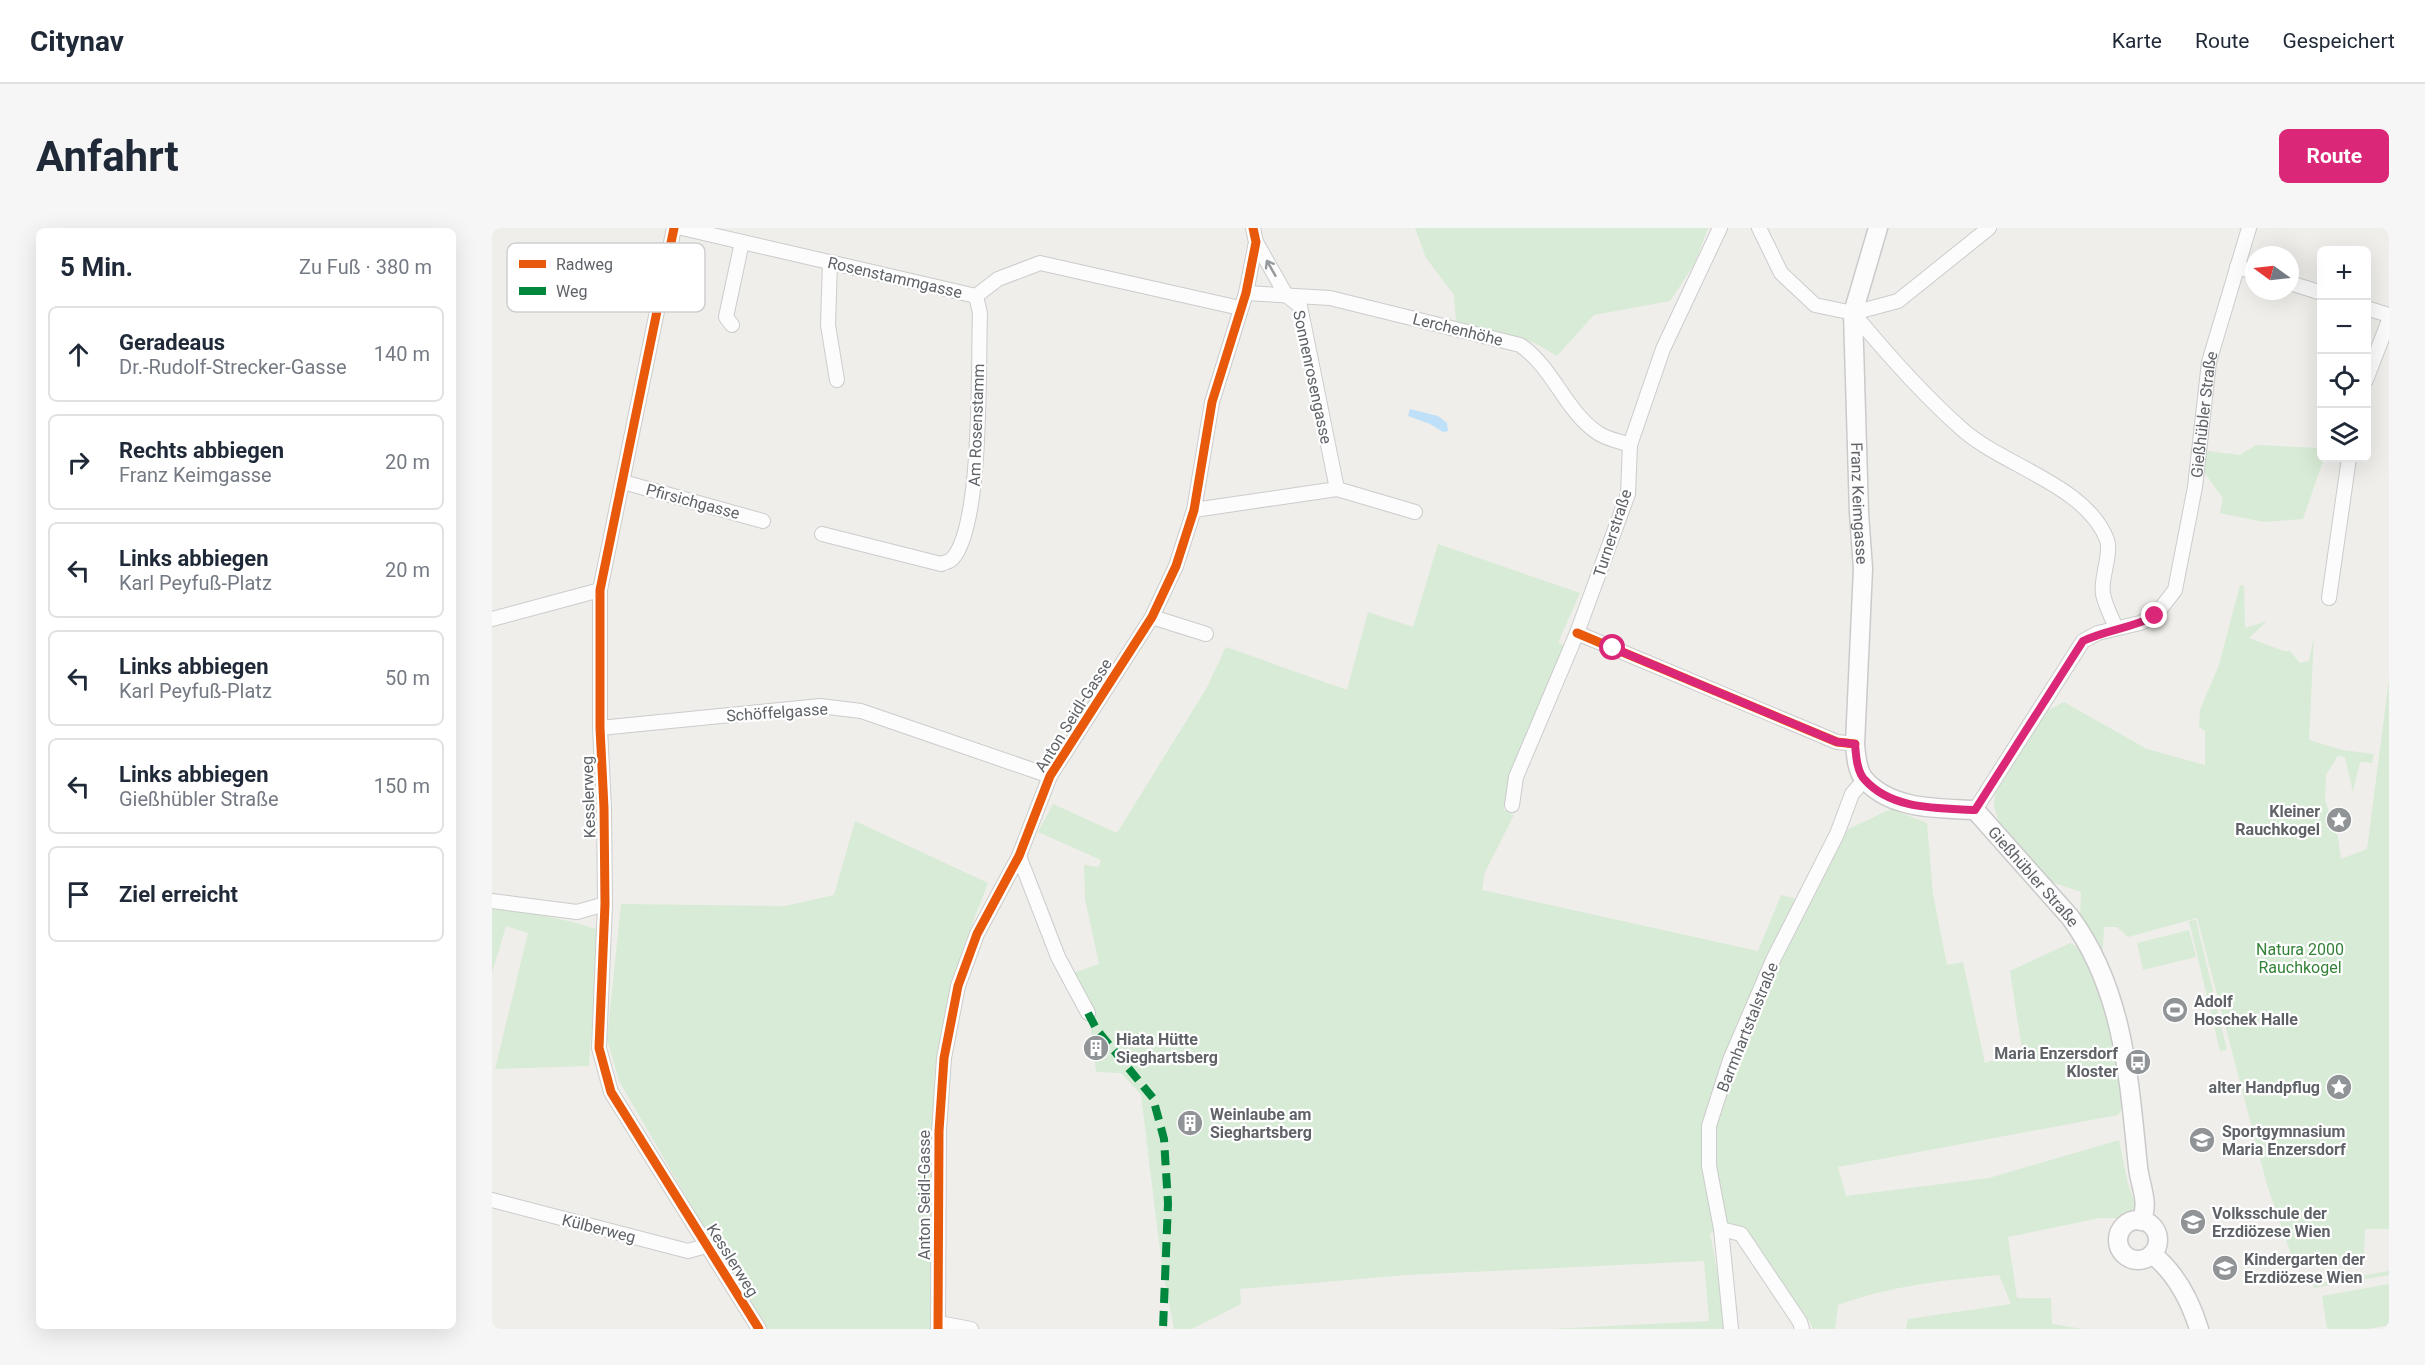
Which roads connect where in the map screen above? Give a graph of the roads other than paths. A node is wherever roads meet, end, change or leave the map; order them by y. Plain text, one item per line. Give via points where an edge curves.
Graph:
1 (674, 228) edge
2 (682, 228) edge
3 (1253, 228) edge
4 (1720, 228) edge
5 (1759, 228) edge
6 (1878, 228) edge
7 (1989, 228) edge
8 (2249, 228) edge
9 (742, 242) junction
10 (1256, 242) junction
11 (671, 243) edge
12 (830, 262) junction
13 (2237, 267) junction
14 (2245, 269) edge
15 (2299, 286) edge
16 (2317, 291) edge
17 (1245, 292) junction
18 (1286, 294) junction
19 (976, 296) junction
20 (1240, 308) junction
21 (2371, 309) edge
22 (657, 312) edge
23 (1853, 313) junction
24 (2389, 315) edge
25 (2389, 320) edge
26 (732, 325) dead end
27 (2371, 369) edge
28 (837, 380) dead end
29 (1629, 445) junction
30 (2348, 462) edge
31 (622, 482) junction
32 (1337, 489) junction
33 (1194, 510) junction
34 (1415, 512) dead end
35 (763, 521) dead end
36 (822, 534) dead end
37 (600, 590) junction
38 (2329, 598) dead end
39 (1152, 617) junction
40 (492, 619) edge
41 (2116, 628) junction
42 (1577, 633) junction
43 (1206, 634) dead end
44 (600, 728) junction
45 (1855, 744) junction
46 (1050, 776) junction
47 (1864, 780) junction
48 (1512, 805) dead end
49 (1975, 810) junction
50 (1019, 856) junction
51 (492, 901) edge
52 (605, 904) junction
53 (1088, 1013) dead end
54 (492, 1200) edge
55 (2141, 1221) junction
56 (1720, 1229) junction
57 (706, 1246) junction
58 (2152, 1254) junction
59 (938, 1326) edge
60 (759, 1329) edge
61 (971, 1329) edge
62 (1731, 1329) edge
63 (1802, 1329) edge
64 (2199, 1329) edge

1 - 11 street, Kesslerweg
2 - 9 street, Rosenstammgasse
3 - 10 street, Anton Seidl-Gasse
4 - 29 street, Turnerstraße via 1663,349
5 - 23 street via 1781,273 1815,305
6 - 23 main road, Franz Keimgasse
7 - 23 street via 1898,301
8 - 13 street, Gießhübler Straße
9 - 12 street, Rosenstammgasse
9 - 26 street via 726,317
10 - 17 street, Anton Seidl-Gasse
18 -> 10 street, Sonnenrosengasse
12 - 19 street, Rosenstammgasse
12 - 28 street via 828,325
13 - 14 street
13 - 41 street, Gießhübler Straße via 2209,362 2195,487 2175,590 2155,616
15 - 16 street
17 - 18 street, Lerchenhöhe
17 - 20 street, Anton Seidl-Gasse
18 - 29 street, Lerchenhöhe via 1330,298 1520,345 1535,354 1571,407 1599,434
18 - 32 street, Sonnenrosengasse via 1300,306
19 - 20 street, Rosenstammgasse via 998,279 1040,263
19 - 36 street, Am Rosenstamm via 980,313 975,489 960,548 951,560 941,564
20 - 33 street, Anton Seidl-Gasse via 1212,402
21 - 24 street
22 - 31 street, Kesslerweg
23 - 41 street via 1964,431 2088,510 2108,541 2103,593
23 - 45 main road, Franz Keimgasse via 1863,569
25 - 27 street
29 - 42 street, Turnerstraße via 1628,494
30 - 38 street
31 - 35 street, Pfirsichgasse
31 - 37 street, Kesslerweg
32 - 33 street
32 - 34 street
33 - 39 street, Anton Seidl-Gasse via 1176,566
37 - 40 street
37 - 44 street, Kesslerweg
39 - 43 street
39 - 46 street, Anton Seidl-Gasse
41 - 49 street, Gießhübler Straße via 2083,641
42 - 45 street via 1837,742
42 - 48 street, Turnerstraße via 1516,777
44 - 46 street, Schöffelgasse via 820,706 861,711
44 - 52 street, Kesslerweg
45 - 47 main road, Franz Keimgasse
46 - 50 street, Anton Seidl-Gasse
47 - 49 main road via 1889,797 1917,806
47 - 56 street, Barmhartstalstraße via 1852,794 1837,834 1773,960 1730,1060 1709,1126 1709,1166
49 - 55 main road, Gießhübler Straße via 2070,917 2090,946 2107,985 2117,1015 2134,1114 2138,1169 2145,1198
50 - 53 street via 1058,957
50 - 59 street, Anton Seidl-Gasse via 977,934 958,986 944,1058 939,1131
51 - 52 street via 577,912
52 - 57 street, Kesslerweg via 599,1048 611,1092
54 - 57 street, Külberweg via 688,1251
55 - 58 main road via 2157,1235
55 - 58 main road via 2123,1228 2119,1246 2132,1259
56 - 62 street, Barmhartstalstraße
56 - 63 street via 1741,1234
57 - 60 street, Kesslerweg
58 - 64 main road via 2179,1284
59 - 61 street

